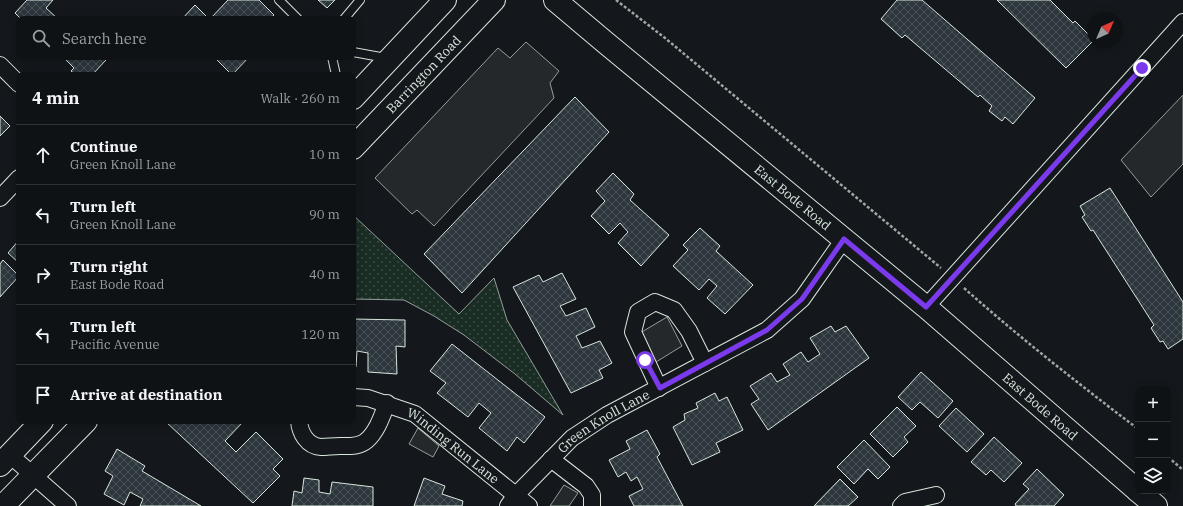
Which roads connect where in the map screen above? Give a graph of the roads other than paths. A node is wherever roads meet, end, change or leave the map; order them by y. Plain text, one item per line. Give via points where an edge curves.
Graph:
1 (279, 0) edge
2 (360, 0) edge
3 (446, 0) edge
4 (494, 0) edge
5 (555, 0) edge
6 (295, 16) edge
7 (347, 16) edge
8 (1183, 22) edge
9 (356, 53) edge
10 (389, 59) junction
11 (333, 60) edge
12 (0, 65) edge
13 (335, 72) edge
14 (16, 81) edge
15 (356, 95) edge
16 (356, 145) edge
17 (16, 181) edge
18 (0, 198) edge
19 (844, 239) junction
20 (926, 307) junction
21 (705, 363) junction
22 (660, 388) junction
23 (356, 397) edge
24 (387, 404) junction
25 (39, 424) edge
26 (83, 424) edge
27 (300, 424) edge
28 (551, 458) junction
29 (5, 460) edge
30 (33, 475) junction
31 (1135, 488) edge
32 (1142, 494) edge
33 (936, 495) dead end
34 (511, 501) edge
35 (3, 506) edge
36 (68, 506) edge
37 (529, 506) edge
38 (592, 506) edge
39 (901, 506) edge
40 (1156, 506) edge

1 - 6 lane
2 - 7 lane
3 - 10 street
4 - 16 street, Barrington Road
5 - 19 street, East Bode Road
8 - 20 street
9 - 10 lane
10 - 15 street
11 - 13 lane
12 - 14 street
17 - 18 street
19 - 20 street, East Bode Road
19 - 21 street, Green Knoll Lane via 802,299 779,320 767,330
20 - 31 street, East Bode Road
21 - 22 street, Green Knoll Lane
21 - 22 street, Green Knoll Lane via 689,331 674,310 655,302 638,312 633,332
22 - 28 street, Green Knoll Lane via 607,415 572,438
23 - 24 street, Winding Run Lane
24 - 27 street via 376,429 366,442 354,446 320,447 303,437
24 - 34 street, Winding Run Lane via 415,414 435,429
25 - 29 street
26 - 30 street
28 - 34 street, Green Knoll Lane
28 - 38 street, Green Knoll Lane via 586,486 592,495
29 - 30 street
30 - 35 street
30 - 36 street
32 - 40 street, East Bode Road
33 - 39 street via 905,502
34 - 37 street

